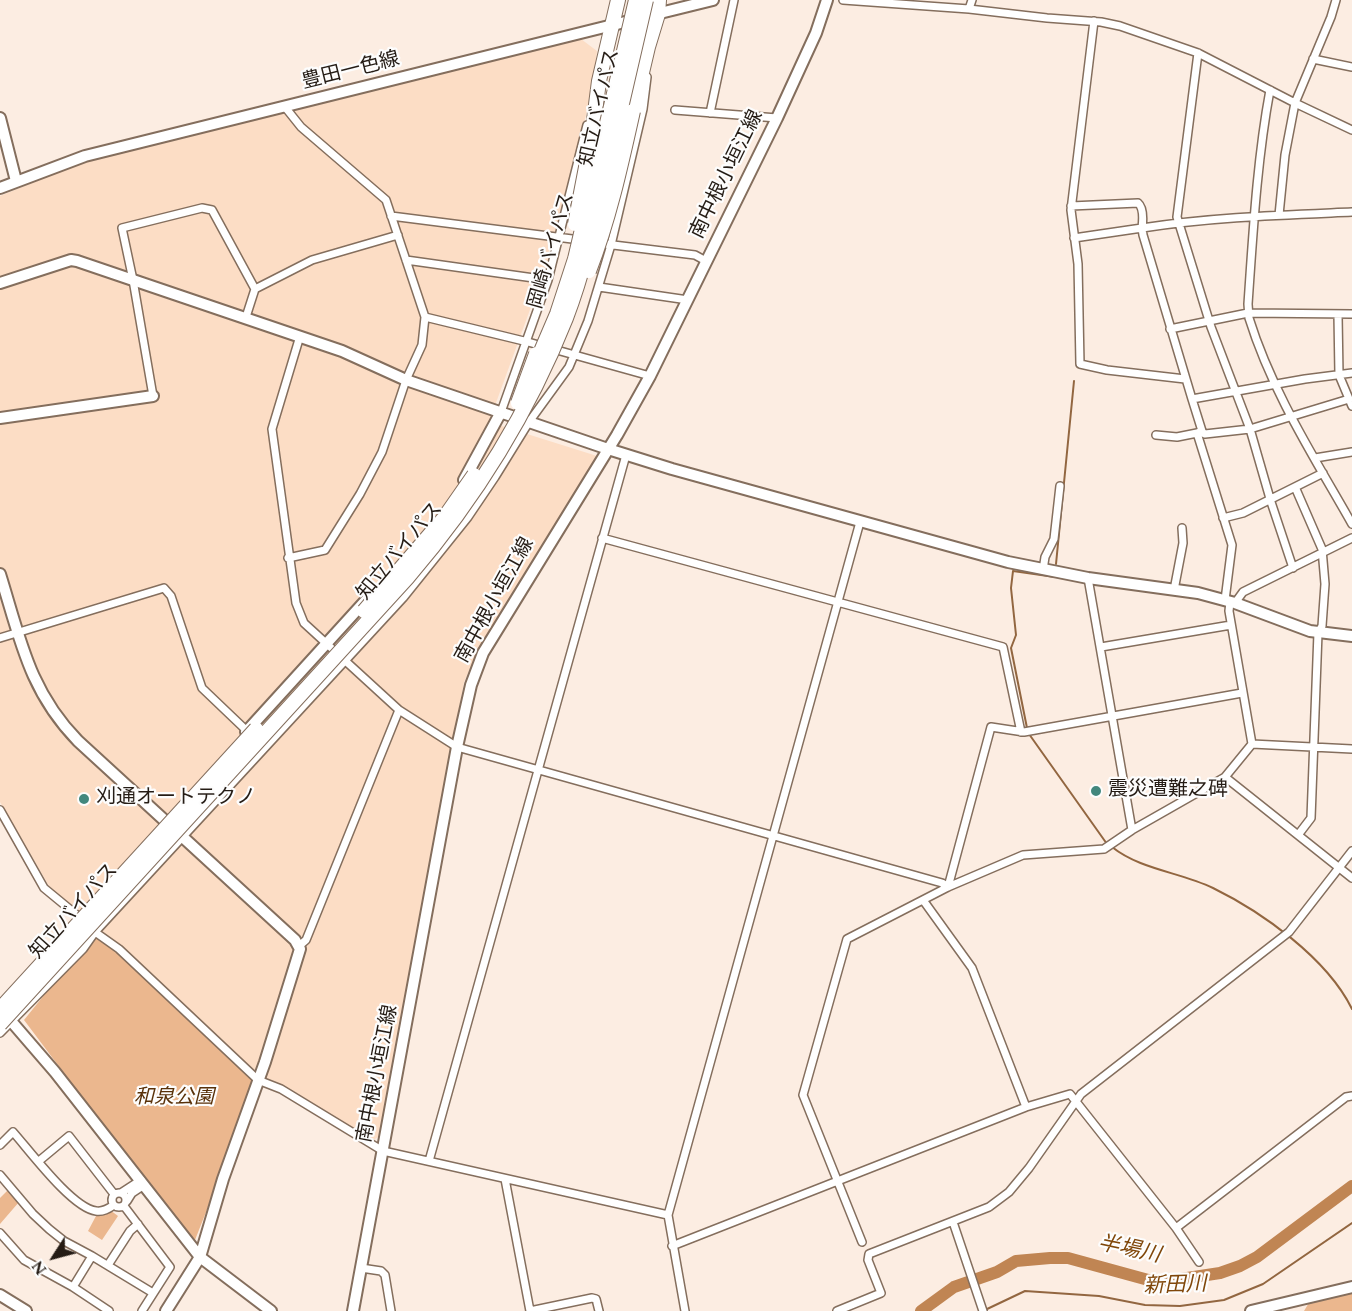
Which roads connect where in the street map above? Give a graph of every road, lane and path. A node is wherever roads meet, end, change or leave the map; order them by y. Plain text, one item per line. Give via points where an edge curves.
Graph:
1 (618, 0) edge
2 (636, 0) edge
3 (646, 0) edge
4 (713, 0) edge
5 (734, 0) edge
6 (827, 0) edge
7 (843, 0) edge
8 (972, 0) edge
9 (1336, 0) edge
10 (658, 7) edge
11 (969, 9) junction
12 (1094, 21) junction
13 (612, 24) junction
14 (648, 47) junction
15 (1198, 53) junction
16 (1313, 59) junction
17 (1352, 67) edge
18 (1270, 90) junction
19 (1295, 103) junction
20 (285, 107) junction
21 (596, 110) junction
22 (675, 110) dead end
23 (710, 113) junction
24 (0, 118) edge
25 (777, 118) junction
26 (1352, 130) edge
27 (16, 181) junction
28 (0, 188) edge
29 (1071, 206) junction
30 (1352, 212) edge
31 (1279, 215) junction
32 (391, 216) junction
33 (1255, 216) junction
34 (1178, 222) junction
35 (1143, 228) junction
36 (398, 234) junction
37 (560, 237) junction
38 (1074, 238) junction
39 (611, 245) junction
40 (406, 260) junction
41 (706, 261) junction
42 (133, 279) junction
43 (548, 280) junction
44 (0, 283) edge
45 (599, 287) junction
46 (255, 289) junction
47 (688, 300) junction
48 (1248, 313) junction
49 (1352, 314) edge
50 (1338, 315) junction
51 (246, 317) junction
52 (425, 317) junction
53 (1209, 322) junction
54 (1170, 329) junction
55 (300, 336) junction
56 (528, 342) junction
57 (574, 355) junction
58 (1352, 373) edge
59 (1340, 375) junction
60 (650, 376) junction
61 (1185, 379) junction
62 (406, 380) junction
63 (1276, 385) junction
64 (1237, 392) junction
65 (153, 396) joint
66 (1192, 399) junction
67 (1350, 402) edge
68 (518, 403) junction
69 (501, 412) junction
70 (0, 418) edge
71 (1290, 418) junction
72 (529, 422) junction
73 (1250, 429) junction
74 (512, 431) junction
75 (1199, 433) junction
76 (1156, 435) dead end
77 (608, 450) junction
78 (1352, 452) edge
79 (626, 455) junction
80 (1316, 458) junction
81 (1323, 473) junction
82 (1060, 486) dead end
83 (1295, 487) junction
84 (1270, 499) junction
85 (1223, 518) junction
86 (860, 522) junction
87 (1352, 524) edge
88 (1182, 528) dead end
89 (602, 538) junction
90 (1352, 538) edge
91 (1322, 553) junction
92 (288, 558) junction
93 (1293, 568) junction
94 (1043, 570) junction
95 (0, 574) edge
96 (1088, 578) junction
97 (1174, 590) junction
98 (1230, 602) junction
99 (839, 603) junction
100 (1231, 625) junction
101 (18, 633) junction
102 (1318, 633) junction
103 (1352, 636) edge
104 (0, 638) edge
105 (326, 643) junction
106 (1101, 647) junction
107 (345, 661) junction
108 (1242, 693) junction
109 (399, 710) junction
110 (1112, 715) junction
111 (247, 731) junction
112 (1025, 731) junction
113 (1252, 744) junction
114 (457, 747) junction
115 (1313, 747) junction
116 (1352, 749) edge
117 (538, 770) junction
118 (1225, 777) junction
119 (0, 810) edge
120 (165, 821) junction
121 (1132, 830) junction
122 (1298, 835) junction
123 (773, 836) junction
124 (182, 837) junction
125 (1352, 851) edge
126 (1339, 868) junction
127 (1352, 878) edge
128 (948, 887) junction
129 (923, 900) junction
130 (78, 916) junction
131 (95, 932) junction
132 (299, 946) junction
133 (1, 1001) edge
134 (0, 1014) edge
135 (5, 1023) edge
136 (0, 1033) edge
137 (258, 1080) junction
138 (1352, 1096) edge
139 (1076, 1099) junction
140 (1026, 1107) junction
141 (0, 1145) edge
142 (382, 1151) junction
143 (39, 1161) junction
144 (429, 1161) junction
145 (0, 1175) edge
146 (505, 1179) junction
147 (838, 1181) junction
148 (142, 1182) junction
149 (118, 1194) junction
150 (125, 1203) junction
151 (114, 1206) junction
152 (668, 1215) junction
153 (952, 1222) junction
154 (138, 1224) junction
155 (1176, 1228) junction
156 (0, 1233) edge
157 (861, 1242) dead end
158 (672, 1246) junction
159 (92, 1256) junction
160 (200, 1257) junction
161 (1199, 1262) dead end
162 (108, 1265) junction
163 (361, 1268) junction
164 (72, 1287) junction
165 (1352, 1287) edge
166 (153, 1293) junction
167 (0, 1295) edge
168 (26, 1311) edge
169 (109, 1311) edge
170 (142, 1311) edge
171 (166, 1311) edge
172 (271, 1311) edge
173 (353, 1311) edge
174 (391, 1311) edge
175 (530, 1311) edge
176 (599, 1311) edge
177 (685, 1311) edge
178 (837, 1311) edge
179 (983, 1311) edge
180 (1251, 1311) edge

1 - 13 highway
2 - 68 highway, 岡崎バイパス, bridge via 572,267 557,314
3 - 74 highway, 知立バイパス, bridge via 582,270 548,359
4 - 10 street, 豊田一色線
5 - 23 street
6 - 25 street, 南中根小垣江線
7 - 11 street
8 - 11 street
9 - 16 street
10 - 13 street, 豊田一色線
10 - 14 highway
11 - 12 street
12 - 15 street
12 - 29 street
13 - 20 street, 豊田一色線
13 - 21 highway
14 - 39 street via 644,102
14 - 74 highway, bridge via 597,250 543,384
15 - 18 street
15 - 34 street
16 - 17 street
16 - 19 street
18 - 19 street
18 - 33 street
19 - 26 street
19 - 31 street
20 - 27 street, 豊田一色線 via 72,160
20 - 32 street via 301,127 383,196
21 - 37 street via 588,118
21 - 68 highway, bridge via 573,234
22 - 23 street
23 - 25 street
24 - 27 street
25 - 41 street, 南中根小垣江線
27 - 28 street, 豊田一色線
29 - 35 street via 1138,203
29 - 38 street
30 - 31 street
31 - 33 street
32 - 36 street
32 - 37 street
33 - 34 street
33 - 48 street
34 - 35 street
34 - 53 street
35 - 38 street
35 - 54 street
36 - 40 street
36 - 46 street via 312,260
37 - 39 street
37 - 43 street
38 - 61 street via 1080,364
39 - 41 street via 695,255
39 - 45 street
40 - 43 street
40 - 52 street
41 - 47 street, 南中根小垣江線
42 - 44 street via 74,260
42 - 46 street via 122,228 207,208
42 - 51 street
42 - 65 street
43 - 56 street
45 - 47 street
45 - 57 street
46 - 51 street
47 - 60 street, 南中根小垣江線
48 - 50 street
48 - 53 street
48 - 63 street
49 - 50 street
50 - 59 street
51 - 55 street
52 - 56 street
52 - 62 street via 422,345
53 - 54 street
53 - 64 street
54 - 61 street
55 - 62 street
55 - 92 street via 272,429
56 - 57 street
56 - 69 street
57 - 60 street
57 - 72 street
58 - 59 street
59 - 63 street
59 - 67 street
60 - 77 street, 南中根小垣江線
61 - 66 street
62 - 69 street
62 - 92 street via 381,452 329,545 320,552
63 - 64 street
63 - 71 street
64 - 66 street
64 - 73 street
65 - 70 street
66 - 75 street
67 - 71 street
68 - 133 highway, 知立バイパス, bridge via 465,489 424,543 326,654
69 - 72 street
69 - 105 street via 471,469 446,505 378,588
71 - 73 street
71 - 80 street
72 - 77 street
72 - 107 street via 437,557
73 - 75 street
73 - 84 street
74 - 135 highway, 知立バイパス, bridge via 453,523 408,577
75 - 76 street
75 - 85 street
77 - 79 street
77 - 114 street, 南中根小垣江線 via 483,653 465,703
78 - 80 street
79 - 86 street
79 - 89 street
80 - 81 street
81 - 83 street
81 - 87 street
82 - 94 street via 1054,539
83 - 84 street
83 - 91 street
84 - 85 street
84 - 93 street
85 - 98 street via 1232,545
86 - 94 street
86 - 99 street
88 - 97 street
89 - 99 street
89 - 117 street
90 - 91 street
91 - 93 street
91 - 102 street via 1325,584
92 - 105 street via 300,618
93 - 98 street
94 - 96 street
95 - 101 street
96 - 97 street
96 - 106 street
97 - 98 street
98 - 100 street
98 - 102 street
99 - 112 street via 1003,647
99 - 123 street
100 - 106 street
100 - 108 street
101 - 104 street
101 - 111 street via 164,588 171,596 202,688
101 - 120 street via 35,682 56,717
102 - 103 street
102 - 115 street
105 - 107 street
105 - 111 street
106 - 110 street
107 - 109 street
107 - 124 street
108 - 110 street
108 - 113 street
109 - 114 street
109 - 132 street via 306,940
110 - 112 street
110 - 121 street
111 - 120 street
112 - 128 street via 991,727
113 - 115 street
113 - 118 street
114 - 117 street
114 - 142 street, 南中根小垣江線
115 - 116 street
115 - 122 street via 1311,818
117 - 123 street
117 - 144 street
118 - 121 street
118 - 122 street
119 - 130 street via 44,888
120 - 124 street
120 - 130 street
121 - 128 street via 1104,849 1023,855
122 - 126 street
123 - 128 street
123 - 152 street
124 - 131 street
124 - 132 street
125 - 126 street
126 - 127 street
126 - 139 street via 1286,934
128 - 129 street
129 - 140 street via 977,978
129 - 147 street via 846,939 803,1095
130 - 133 street
131 - 135 street
131 - 137 street via 119,949
132 - 137 street via 301,952
134 - 135 street
135 - 136 street
135 - 148 street via 56,1072
137 - 142 street via 281,1089
137 - 160 street
138 - 155 street
139 - 140 street via 1070,1094
139 - 153 street via 1009,1192 989,1207
139 - 155 street
140 - 147 street
141 - 143 street via 13,1132
142 - 144 street
142 - 163 street, 南中根小垣江線
143 - 149 street via 69,1136
143 - 151 street via 64,1192 90,1210 103,1211
144 - 146 street
145 - 159 street via 49,1229
146 - 152 street
146 - 175 street
147 - 157 street
147 - 158 street
148 - 149 street
148 - 150 street
148 - 160 street
149 - 150 street via 124,1195
149 - 151 street via 112,1198
150 - 151 street
150 - 154 street
152 - 158 street
153 - 178 street via 868,1256 881,1293
153 - 179 street
154 - 162 street
154 - 166 street via 170,1267
155 - 161 street
156 - 164 street via 24,1260
158 - 177 street
159 - 162 street
159 - 164 street
160 - 171 street
160 - 172 street
162 - 166 street
163 - 173 street, 南中根小垣江線
163 - 174 street via 385,1275
164 - 169 street
165 - 180 street
166 - 170 street
167 - 168 street
175 - 176 street via 592,1298

